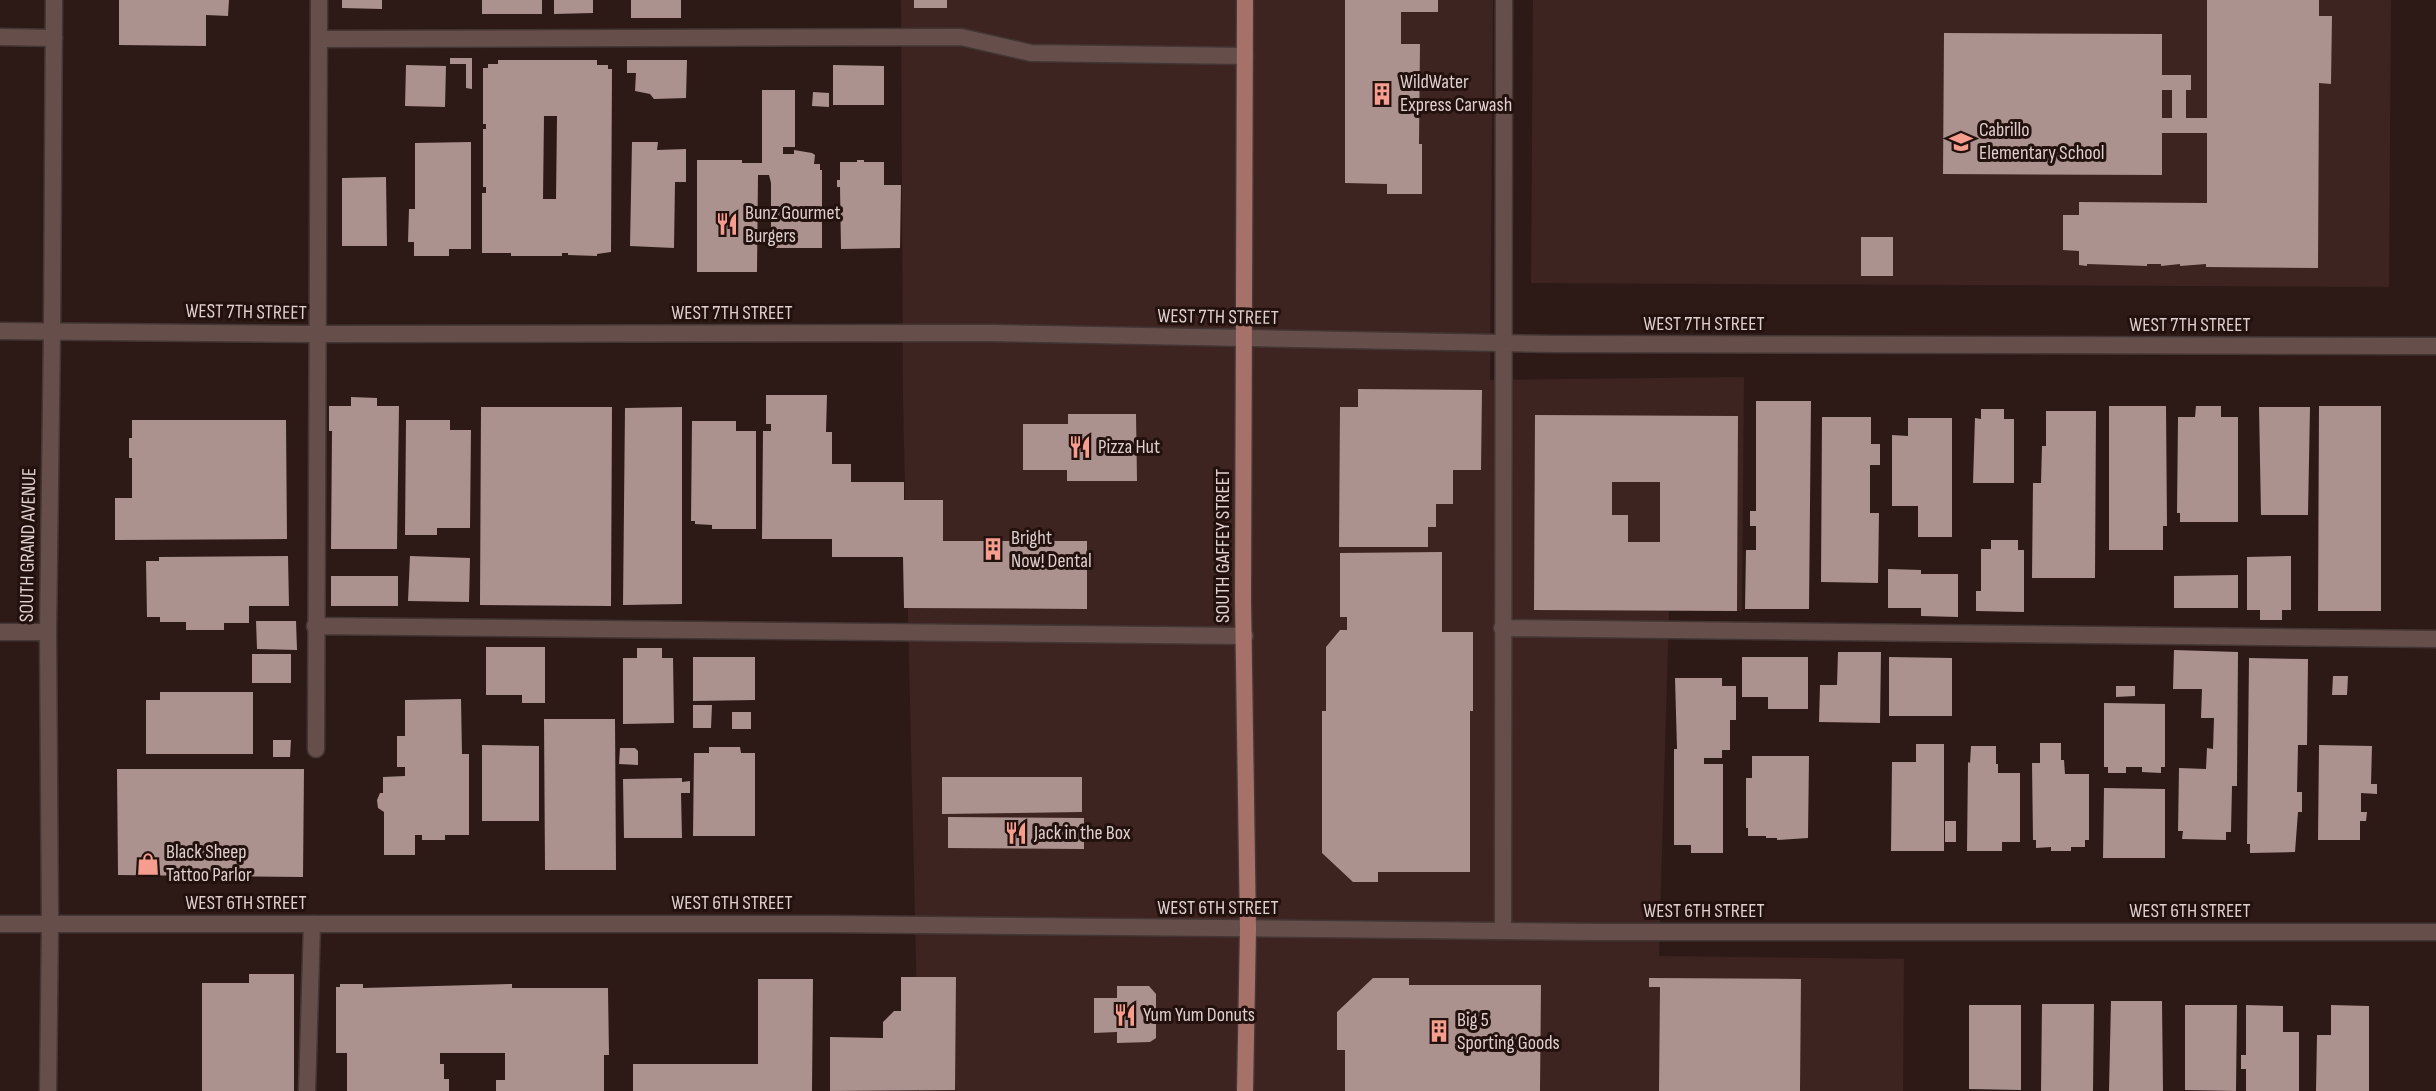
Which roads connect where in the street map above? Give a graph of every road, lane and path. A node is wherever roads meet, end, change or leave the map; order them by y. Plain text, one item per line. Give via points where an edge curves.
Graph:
1 (54, 0) edge
2 (319, 0) edge
3 (1245, 0) edge
4 (1504, 0) edge
5 (0, 37) edge
6 (54, 38) junction
7 (319, 39) junction
8 (1245, 57) junction
9 (0, 331) edge
10 (52, 331) junction
11 (317, 334) junction
12 (1245, 339) junction
13 (1504, 342) junction
14 (2436, 346) edge
15 (315, 626) junction
16 (1502, 628) junction
17 (0, 632) edge
18 (48, 632) junction
19 (1245, 636) junction
20 (2436, 639) edge
21 (316, 749) dead end
22 (0, 924) edge
23 (50, 924) junction
24 (312, 924) junction
25 (1248, 929) junction
26 (1503, 930) junction
27 (2436, 932) edge
28 (48, 1091) edge
29 (307, 1091) edge
30 (1245, 1091) edge

1 - 6 street, SOUTH GRAND AVENUE
2 - 7 street
3 - 8 main road, SOUTH GAFFEY STREET
4 - 13 street
5 - 6 street
6 - 10 street, SOUTH GRAND AVENUE
7 - 8 street via 961,37 1031,53
7 - 11 street
8 - 12 main road, SOUTH GAFFEY STREET
9 - 10 street, WEST 7TH STREET
10 - 11 street, WEST 7TH STREET
10 - 18 street, SOUTH GRAND AVENUE
11 - 12 street, WEST 7TH STREET via 991,333
11 - 15 street
12 - 13 street, WEST 7TH STREET
12 - 19 main road, SOUTH GAFFEY STREET
13 - 14 street, WEST 7TH STREET
13 - 16 street
15 - 19 street
15 - 21 street
16 - 20 street
16 - 26 street
17 - 18 street
18 - 23 street, SOUTH GRAND AVENUE
19 - 25 main road, SOUTH GAFFEY STREET
22 - 23 street, WEST 6TH STREET
23 - 24 street, WEST 6TH STREET
23 - 28 street, SOUTH GRAND AVENUE
24 - 25 street, WEST 6TH STREET
24 - 29 street
25 - 26 street, WEST 6TH STREET
25 - 30 main road, SOUTH GAFFEY STREET
26 - 27 street, WEST 6TH STREET

